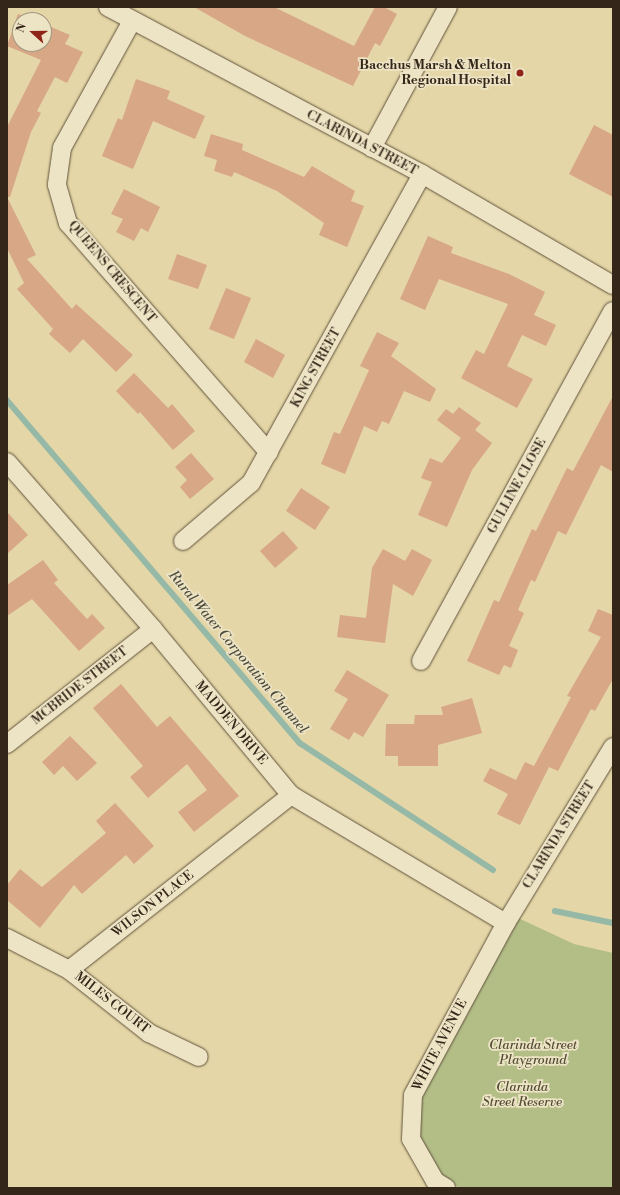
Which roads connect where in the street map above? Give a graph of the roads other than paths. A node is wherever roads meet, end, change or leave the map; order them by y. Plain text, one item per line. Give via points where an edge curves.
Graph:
1 (108, 7) edge
2 (448, 7) edge
3 (132, 21) junction
4 (372, 148) junction
5 (422, 174) junction
6 (613, 285) edge
7 (613, 312) edge
8 (269, 453) junction
9 (7, 462) edge
10 (184, 540) dead end
11 (153, 629) junction
12 (421, 661) dead end
13 (7, 744) edge
14 (612, 749) edge
15 (290, 795) junction
16 (506, 923) junction
17 (7, 938) edge
18 (69, 970) junction
19 (199, 1057) dead end
20 (446, 1188) edge

1 - 3 street, CLARINDA STREET
2 - 4 street
3 - 4 street, CLARINDA STREET
3 - 8 street, QUEENS CRESCENT via 62,148 57,185 68,223
4 - 5 street, CLARINDA STREET
5 - 6 street, CLARINDA STREET
5 - 8 street, KING STREET
7 - 12 street, GULLINE CLOSE
8 - 10 street, KING STREET via 251,483
9 - 11 street, MADDEN DRIVE
11 - 13 street, MCBRIDE STREET
11 - 15 street, MADDEN DRIVE
14 - 16 street, CLARINDA STREET
15 - 16 street, MADDEN DRIVE
15 - 18 street, WILSON PLACE
16 - 20 street, WHITE AVENUE via 413,1095 411,1139 435,1181
17 - 18 street
18 - 19 street, MILES COURT via 149,1033

